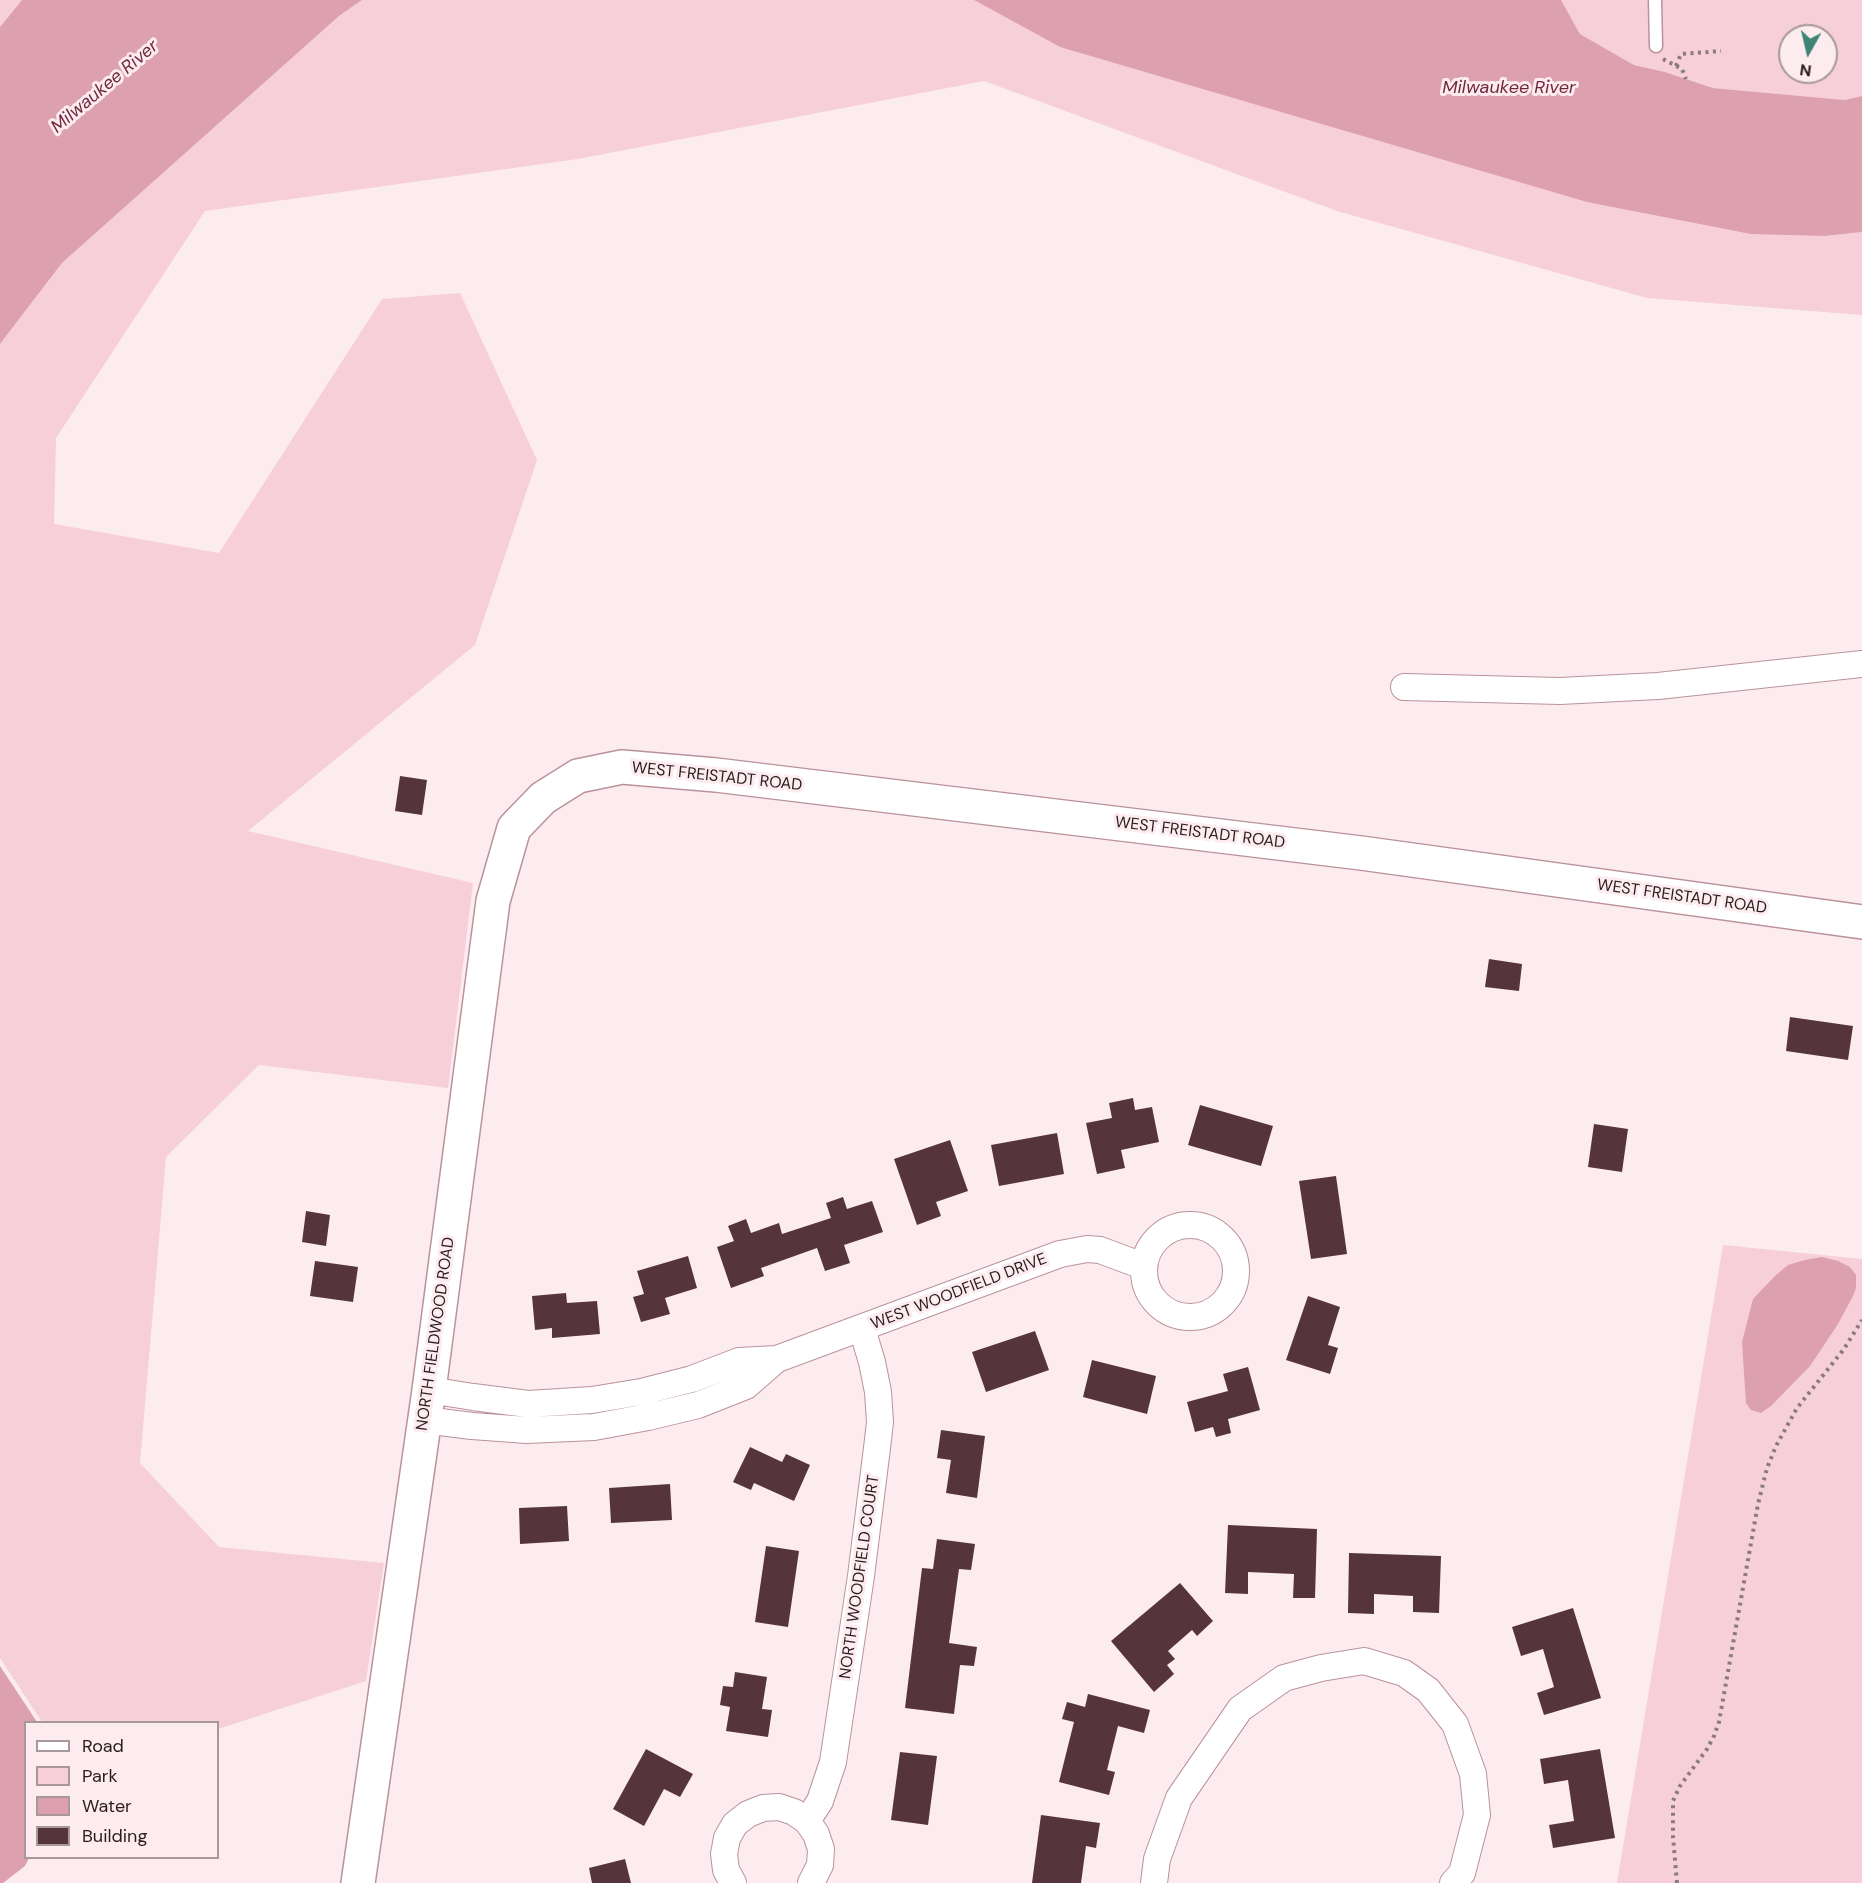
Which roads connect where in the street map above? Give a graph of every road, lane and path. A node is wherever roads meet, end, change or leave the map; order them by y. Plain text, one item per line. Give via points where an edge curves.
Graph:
1 (1655, 0) edge
2 (1656, 46) joint
3 (1721, 51) dead end
4 (1676, 66) junction
5 (1686, 79) dead end
6 (1862, 664) edge
7 (1404, 687) dead end
8 (543, 798) joint
9 (1862, 922) edge
10 (1143, 1266) dead end
11 (1862, 1320) edge
12 (862, 1329) junction
13 (777, 1359) junction
14 (641, 1392) junction
15 (528, 1404) junction
16 (427, 1405) junction
17 (648, 1417) junction
18 (528, 1430) junction
19 (807, 1821) junction
20 (358, 1883) edge
21 (733, 1883) edge
22 (811, 1883) edge
23 (1154, 1883) edge
24 (1453, 1883) edge
25 (1677, 1883) edge

1 - 2 lane
2 - 4 path via 1656,54
3 - 4 path via 1681,54
4 - 5 path
6 - 7 street via 1658,686 1560,690
8 - 9 street, WEST FREISTADT ROAD via 578,776 622,767 716,775 1361,853
8 - 16 street, NORTH FIELDWOOD ROAD via 514,828 493,901
10 - 12 street, WEST WOODFIELD DRIVE via 1100,1250 1060,1254
11 - 25 path via 1797,1408 1767,1468 1719,1722 1707,1749 1673,1802
12 - 13 street, WEST WOODFIELD DRIVE
12 - 19 street, NORTH WOODFIELD COURT via 878,1392 880,1422 833,1762 820,1801
13 - 14 street, WEST WOODFIELD DRIVE via 739,1361
13 - 17 street, WEST WOODFIELD DRIVE via 746,1386 698,1405
14 - 15 street, WEST WOODFIELD DRIVE
14 - 17 street
15 - 16 street, WEST WOODFIELD DRIVE via 473,1397
15 - 18 street
16 - 18 street, WEST WOODFIELD DRIVE via 472,1426
16 - 20 street, NORTH FIELDWOOD ROAD
17 - 18 street, WEST WOODFIELD DRIVE via 594,1427
19 - 21 street via 778,1807 763,1808 735,1824 724,1854
19 - 22 street via 820,1849 820,1865
23 - 24 street via 1157,1858 1179,1797 1240,1709 1284,1678 1364,1661 1404,1673 1428,1690 1455,1724 1473,1774 1477,1815 1462,1873

